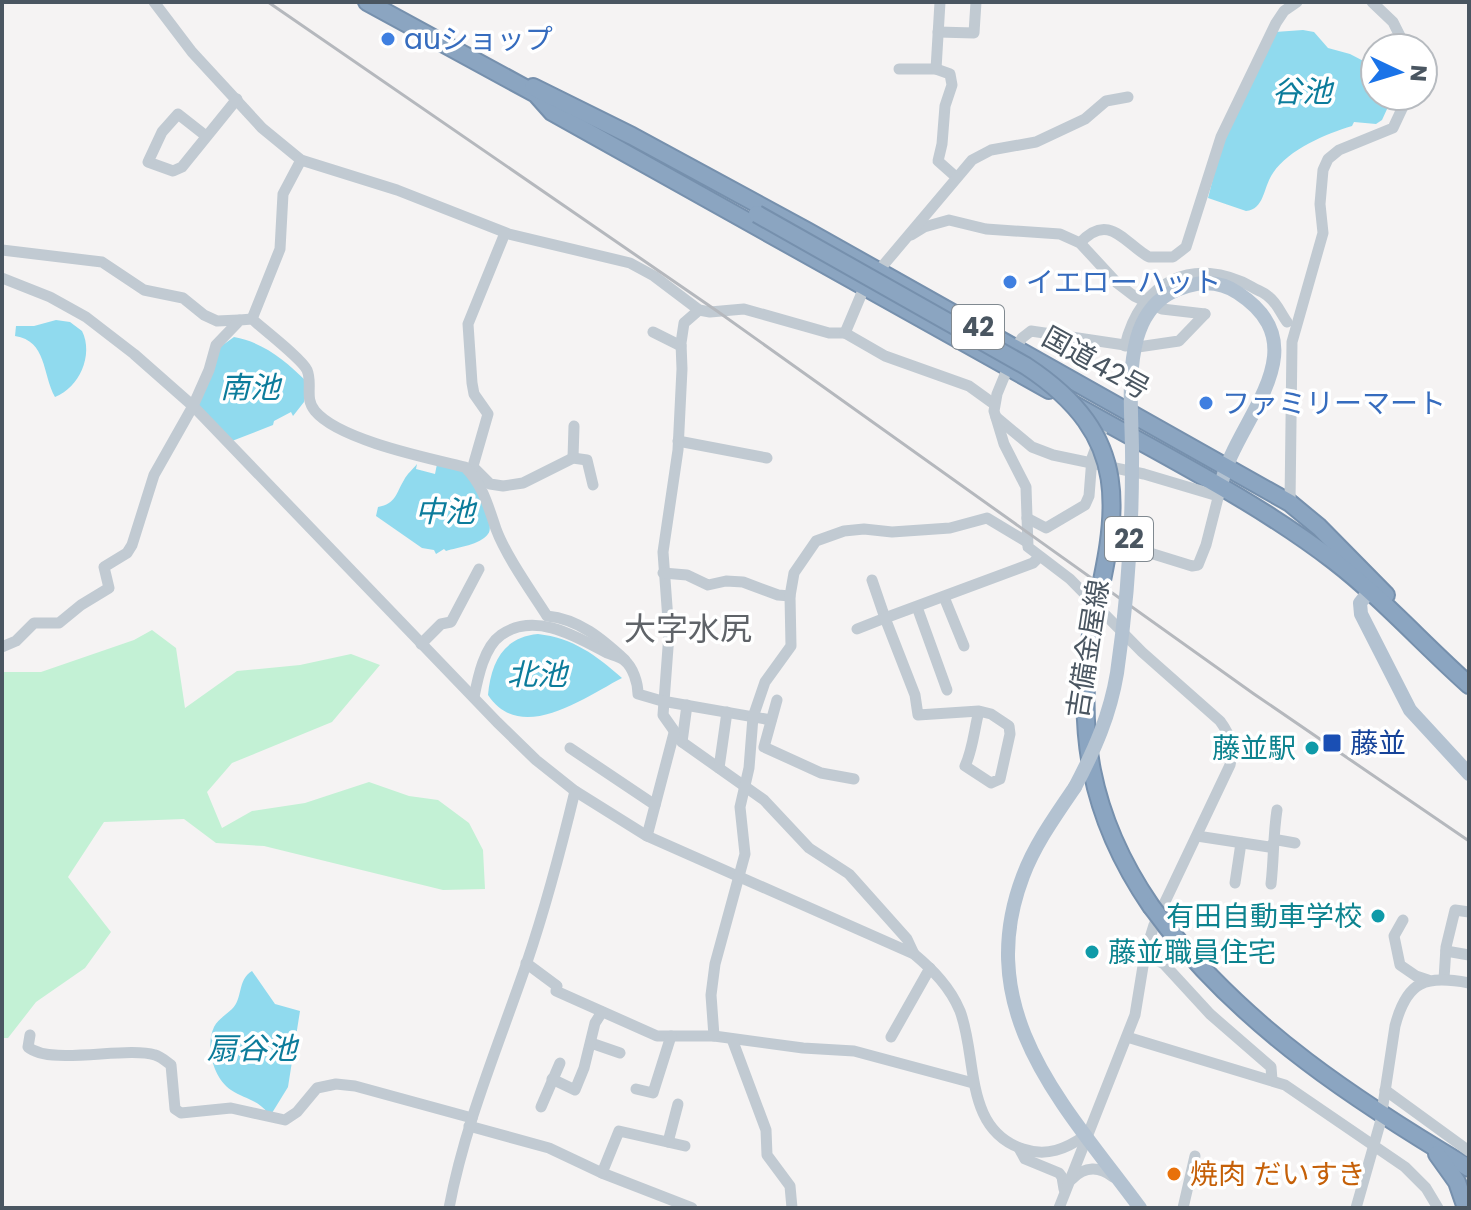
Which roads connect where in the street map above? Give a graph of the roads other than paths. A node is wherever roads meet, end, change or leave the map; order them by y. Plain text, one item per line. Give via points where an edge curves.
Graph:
1 (154, 2) edge
2 (367, 2) edge
3 (940, 2) edge
4 (976, 2) edge
5 (1297, 2) edge
6 (1372, 2) edge
7 (938, 32) junction
8 (1398, 32) edge
9 (466, 58) junction
10 (899, 69) dead end
11 (936, 69) junction
12 (536, 94) junction
13 (1128, 97) dead end
14 (237, 99) junction
15 (1400, 112) edge
16 (206, 136) junction
17 (301, 160) junction
18 (956, 177) junction
19 (505, 233) junction
20 (903, 240) junction
21 (1080, 243) junction
22 (2, 250) edge
23 (877, 271) junction
24 (2, 278) edge
25 (864, 288) junction
26 (1144, 302) junction
27 (699, 310) junction
28 (246, 320) junction
29 (1266, 321) junction
30 (1292, 323) junction
31 (653, 332) dead end
32 (845, 333) junction
33 (681, 346) junction
34 (1125, 346) junction
35 (1016, 348) junction
36 (1008, 368) junction
37 (193, 406) junction
38 (995, 410) junction
39 (1105, 422) junction
40 (574, 426) dead end
41 (678, 441) junction
42 (573, 458) junction
43 (767, 458) dead end
44 (1091, 463) junction
45 (1225, 467) junction
46 (472, 471) junction
47 (593, 485) dead end
48 (1220, 491) junction
49 (1290, 503) junction
50 (1027, 518) junction
51 (1027, 542) junction
52 (1150, 553) dead end
53 (1039, 557) junction
54 (479, 569) dead end
55 (663, 573) junction
56 (872, 580) dead end
57 (1372, 588) junction
58 (790, 596) junction
59 (944, 597) junction
60 (917, 607) junction
61 (885, 618) junction
62 (857, 629) dead end
63 (421, 644) junction
64 (964, 646) dead end
65 (2, 647) edge
66 (625, 660) junction
67 (1469, 685) edge
68 (947, 690) dead end
69 (474, 697) junction
70 (777, 700) dead end
71 (662, 701) junction
72 (687, 705) junction
73 (979, 711) junction
74 (727, 712) junction
75 (753, 717) junction
76 (771, 720) junction
77 (678, 738) junction
78 (570, 748) dead end
79 (719, 768) junction
80 (1469, 774) edge
81 (854, 779) dead end
82 (745, 785) junction
83 (575, 791) junction
84 (655, 805) junction
85 (1277, 810) dead end
86 (647, 836) junction
87 (1197, 836) junction
88 (1241, 843) junction
89 (1273, 843) junction
90 (1295, 843) dead end
91 (739, 877) junction
92 (1235, 883) dead end
93 (1271, 884) dead end
94 (1469, 912) edge
95 (1403, 920) dead end
96 (1446, 951) junction
97 (914, 954) junction
98 (1145, 954) junction
99 (1469, 955) edge
100 (526, 963) junction
101 (930, 968) junction
102 (1444, 979) junction
103 (1428, 980) junction
104 (1469, 983) edge
105 (602, 1012) junction
106 (30, 1035) dead end
107 (671, 1036) junction
108 (714, 1036) junction
109 (891, 1037) dead end
110 (1127, 1037) junction
111 (732, 1039) junction
112 (591, 1043) junction
113 (620, 1053) dead end
114 (560, 1063) dead end
115 (552, 1079) junction
116 (1272, 1080) junction
117 (973, 1083) junction
118 (636, 1089) dead end
119 (1385, 1090) junction
120 (678, 1104) dead end
121 (1383, 1105) dead end
122 (541, 1107) dead end
123 (1381, 1120) dead end
124 (471, 1122) junction
125 (1086, 1135) junction
126 (1423, 1140) junction
127 (668, 1142) junction
128 (685, 1146) dead end
129 (1375, 1146) junction
130 (1019, 1148) junction
131 (1469, 1151) edge
132 (1195, 1156) dead end
133 (1469, 1168) edge
134 (602, 1173) junction
135 (1069, 1181) junction
136 (1125, 1188) junction
137 (1061, 1203) edge
138 (449, 1208) edge
139 (692, 1208) edge
140 (792, 1208) edge
141 (1140, 1208) edge
142 (1183, 1208) edge
143 (1356, 1208) edge
144 (1438, 1208) edge
145 (1466, 1208) edge

1 - 14 street
2 - 9 highway, 国道42号 / 42
3 - 7 street
4 - 7 street via 974,33
5 - 21 street via 1276,23 1221,137 1186,247 1173,257 1149,257 1110,230 1095,232
6 - 8 street
7 - 11 street
9 - 12 highway, 国道42号 / 42
9 - 23 highway, 国道42号 / 42 via 632,136
10 - 11 street
11 - 18 street via 950,74 952,85 938,161
12 - 25 highway, 国道42号 / 42 via 552,112
12 - 126 highway, bridge via 1026,366 1081,414 1100,445 1113,494 1109,551 1084,698 1090,766 1116,845 1151,906 1209,976 1277,1040
13 - 18 street via 1106,101 1085,119 1036,142 980,154
14 - 16 street
14 - 17 street
15 - 30 street via 1393,128 1339,150 1325,164 1323,233
16 - 16 street via 177,170 148,162 162,132 178,114
17 - 19 street via 376,182
17 - 28 street via 283,194 280,249
18 - 20 street
19 - 27 street via 630,263
19 - 46 street via 468,324 474,394 488,414
20 - 21 street via 924,227 956,220 986,229 1052,232
20 - 23 street
21 - 26 street via 1117,283
22 - 28 street via 102,262 144,290 183,298 217,321
23 - 25 street
23 - 35 highway, 国道42号 / 42
24 - 37 street via 86,317
25 - 32 street
25 - 36 highway, 国道42号 / 42
26 - 30 street via 1178,277 1222,274 1270,297
26 - 34 street via 1131,322
26 - 34 street via 1205,314 1179,341
27 - 32 street via 744,309
27 - 33 street via 684,323
28 - 37 street via 216,345
28 - 46 street via 304,365 308,397 330,424
29 - 30 street
29 - 45 main road via 1273,341 1269,380
29 - 125 main road, 吉備金屋線 / 22, bridge via 1251,303 1223,285 1192,284 1168,294 1146,316 1134,351 1130,516 1119,657 1095,750 1023,874 1008,958 1011,993 1025,1041
30 - 49 street
31 - 33 street
32 - 38 street via 885,356 969,386
33 - 41 street
34 - 35 street via 1031,331
35 - 36 street
35 - 45 highway, 国道42号 / 42
36 - 38 street
36 - 39 highway, 国道42号 / 42
37 - 63 street
37 - 65 street via 154,475 132,545 104,567 109,588 59,623 34,623
38 - 44 street via 1032,447
38 - 50 street via 1008,454 1024,478
39 - 44 street
39 - 48 highway, 国道42号 / 42
40 - 42 street
41 - 43 street
41 - 55 street
42 - 46 street via 523,483 503,486
42 - 47 street via 587,460
44 - 48 street
44 - 50 street via 1085,505 1046,528
45 - 48 main road
45 - 49 highway, 国道42号 / 42
46 - 66 street via 496,529 547,616 577,623
48 - 52 street via 1198,565
48 - 57 highway, 国道42号 / 42 via 1292,530
49 - 57 highway, 国道42号 / 42 via 1319,527
50 - 51 street
51 - 53 street
51 - 58 street via 987,518 950,528 844,531 816,541 806,552 794,573
53 - 59 street
53 - 87 street via 1070,579 1227,730 1233,749 1230,765
54 - 63 street via 451,622 441,624
55 - 58 street via 687,575 708,585 743,582
55 - 71 street via 669,634
56 - 61 street
57 - 67 highway, 国道42号 / 42
57 - 80 main road via 1360,603 1361,614 1410,710
58 - 75 street via 791,646 765,682
59 - 60 street
59 - 64 street
60 - 61 street
60 - 68 street
61 - 62 street
61 - 73 street via 918,715
63 - 69 street
66 - 69 street via 559,629 513,629 493,643
66 - 71 street via 638,694
69 - 83 street
70 - 76 street
71 - 72 street
71 - 77 street via 663,715
72 - 74 street
72 - 77 street
73 - 73 street via 1009,726 1000,779 991,783 965,766
74 - 75 street
74 - 79 street
75 - 76 street
75 - 82 street
76 - 81 street via 764,747 821,773
77 - 79 street
77 - 84 street
78 - 84 street
79 - 82 street
82 - 91 street via 740,807 745,854
82 - 97 street via 809,848 849,874 907,939
83 - 86 street
83 - 100 street
84 - 86 street
85 - 89 street
86 - 91 street
87 - 88 street
87 - 98 street
88 - 89 street
88 - 92 street
89 - 90 street
89 - 93 street
91 - 97 street
91 - 108 street via 715,964
94 - 96 street via 1455,910
95 - 103 street via 1394,936 1400,965
96 - 99 street
96 - 102 street
97 - 101 street
98 - 110 street
98 - 116 street via 1164,964 1210,1014 1271,1067
100 - 105 street via 557,986 556,991
100 - 124 street
101 - 109 street
101 - 117 street via 959,1009
102 - 103 street
102 - 104 street
103 - 119 street via 1409,995 1398,1015
105 - 107 street via 641,1031
105 - 112 street
106 - 124 street via 28,1047 51,1055 154,1055 171,1065 175,1109 181,1113 231,1108 285,1120 317,1088 336,1084
107 - 108 street
107 - 118 street via 653,1093
108 - 111 street
110 - 116 street
110 - 125 street
111 - 117 street via 854,1051
111 - 140 street via 766,1130 767,1155 790,1186
112 - 113 street
112 - 115 street via 575,1090
114 - 115 street
115 - 122 street
116 - 129 street
117 - 130 street via 994,1131
119 - 121 street
119 - 131 street
120 - 127 street
123 - 129 street
124 - 134 street via 549,1148
124 - 138 street
125 - 130 street via 1053,1152
125 - 135 street
125 - 136 main road, 吉備金屋線 / 22
126 - 133 highway
126 - 145 highway via 1450,1170
127 - 128 street
127 - 134 street via 619,1131
129 - 143 street
129 - 144 street via 1416,1177
130 - 137 street via 1025,1159 1059,1173 1064,1184
132 - 142 street
134 - 139 street
135 - 136 street via 1096,1168
135 - 137 street
136 - 141 main road, 吉備金屋線 / 22

